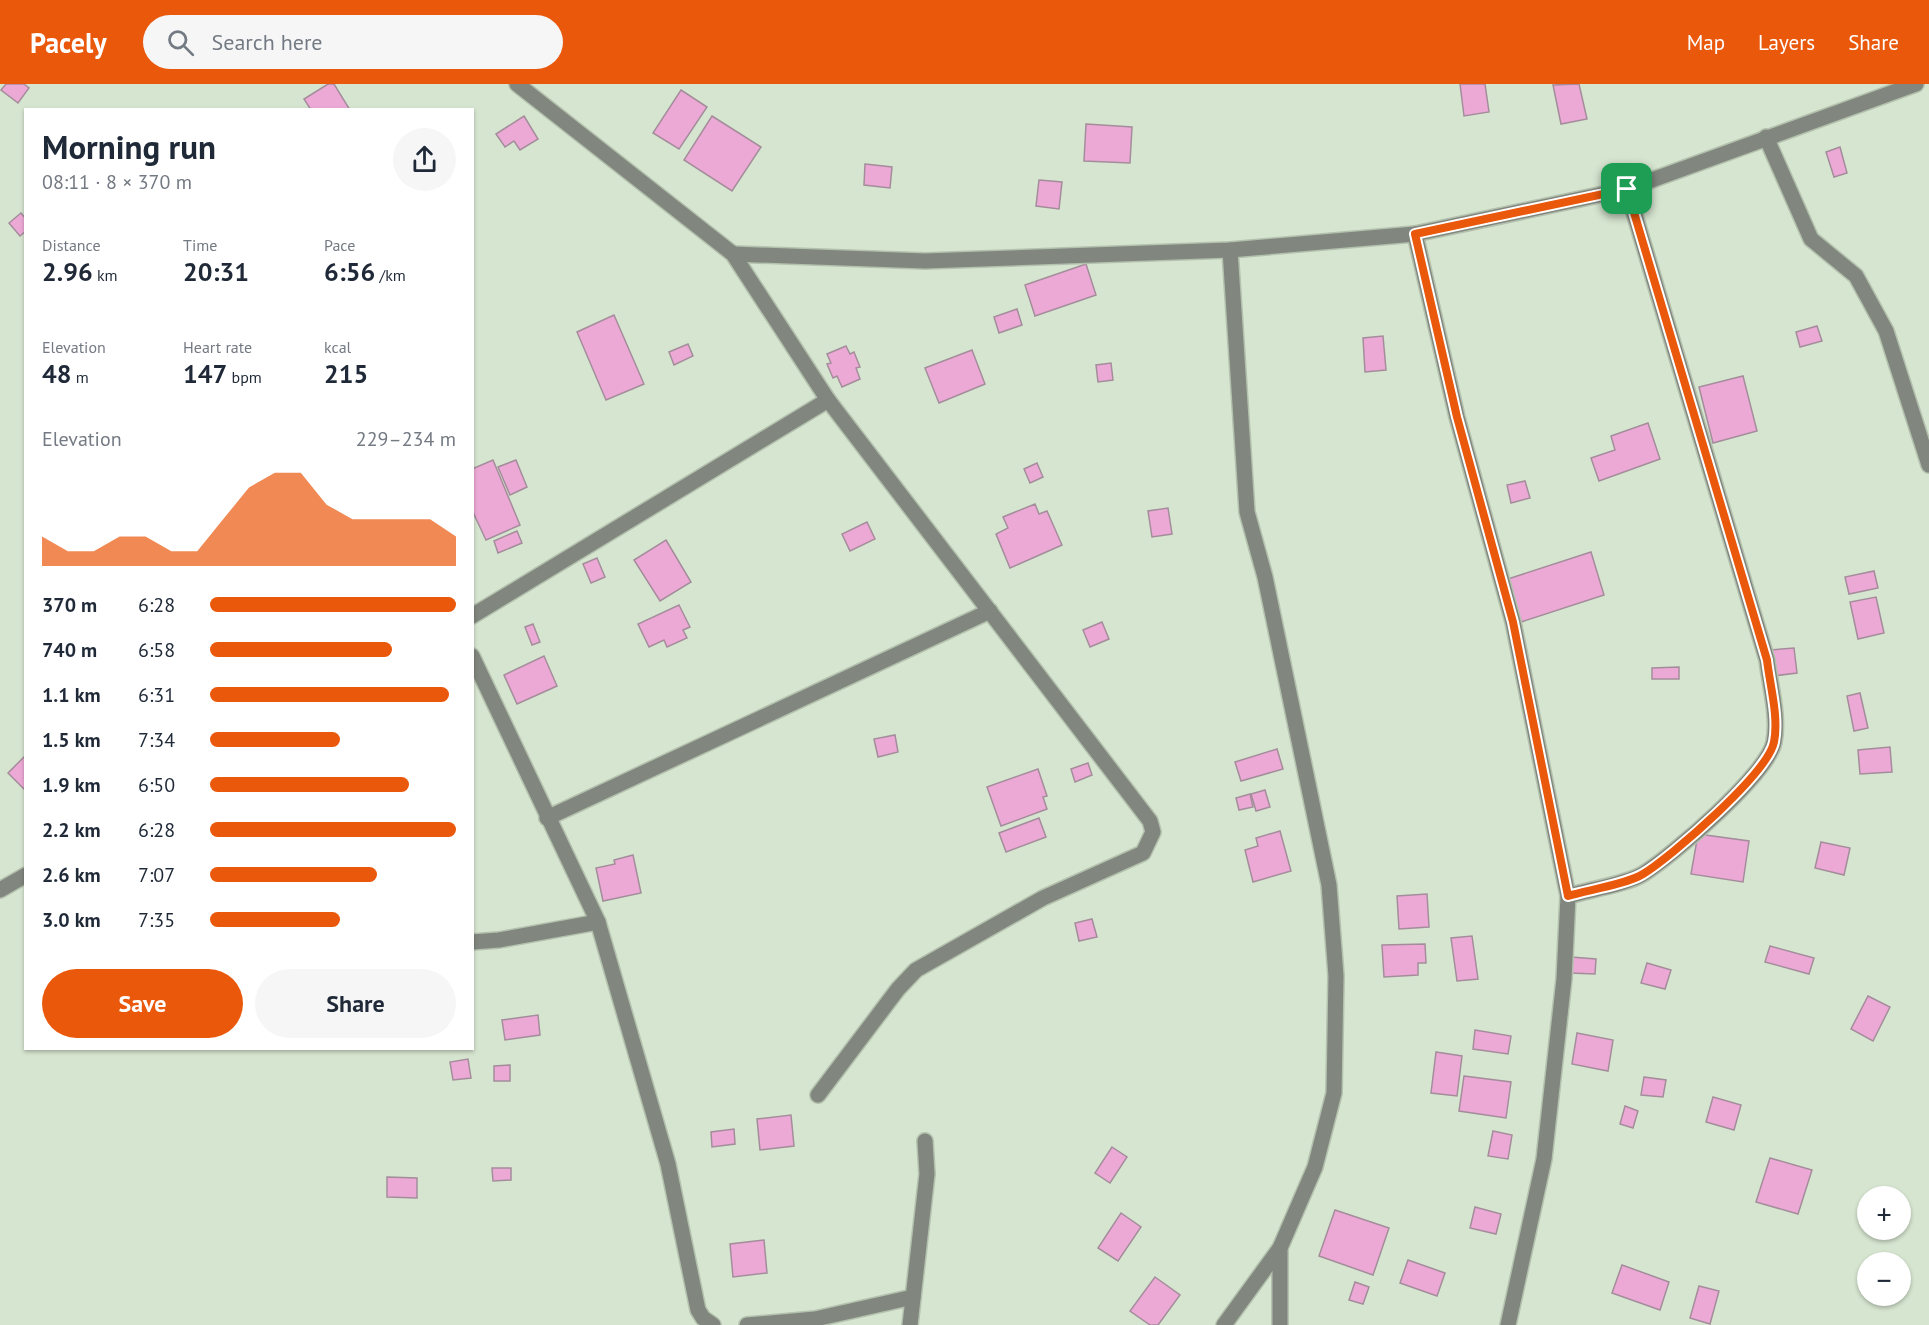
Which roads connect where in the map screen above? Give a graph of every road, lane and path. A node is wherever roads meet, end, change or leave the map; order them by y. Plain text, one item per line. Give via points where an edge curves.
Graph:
1 (518, 84) edge
2 (1916, 84) edge
3 (1766, 137) junction
4 (1627, 189) junction
5 (1415, 234) junction
6 (1230, 250) junction
7 (733, 254) junction
8 (828, 400) junction
9 (1929, 465) edge
10 (990, 611) junction
11 (474, 615) edge
12 (474, 660) edge
13 (547, 818) junction
14 (24, 876) edge
15 (0, 890) edge
16 (1568, 896) junction
17 (598, 922) junction
18 (474, 942) edge
19 (819, 1095) dead end
20 (924, 1141) dead end
21 (1280, 1248) junction
22 (914, 1297) junction
23 (713, 1325) edge
24 (747, 1325) edge
25 (910, 1325) edge
26 (1224, 1325) edge
27 (1280, 1325) edge
28 (1508, 1325) edge

1 - 7 street
2 - 3 street
3 - 4 street
3 - 9 street via 1811,239 1856,276 1886,331
4 - 5 street
4 - 16 street via 1767,660 1774,744 1762,767 1711,819 1642,875
5 - 6 street
5 - 16 street via 1457,417 1513,622
6 - 7 street via 925,261
6 - 21 street via 1247,512 1265,577 1329,885 1336,976 1334,1094 1315,1167
7 - 8 street
8 - 10 street
8 - 11 street
10 - 13 street
10 - 19 street via 1150,821 1153,832 1149,844 1143,852 1043,897 916,970
12 - 13 street
13 - 17 street
14 - 15 street
16 - 28 street via 1564,979 1544,1160
17 - 18 street
17 - 23 street via 668,1164 698,1310
20 - 22 street via 927,1174
21 - 26 street
21 - 27 street
22 - 24 street via 815,1319
22 - 25 street

